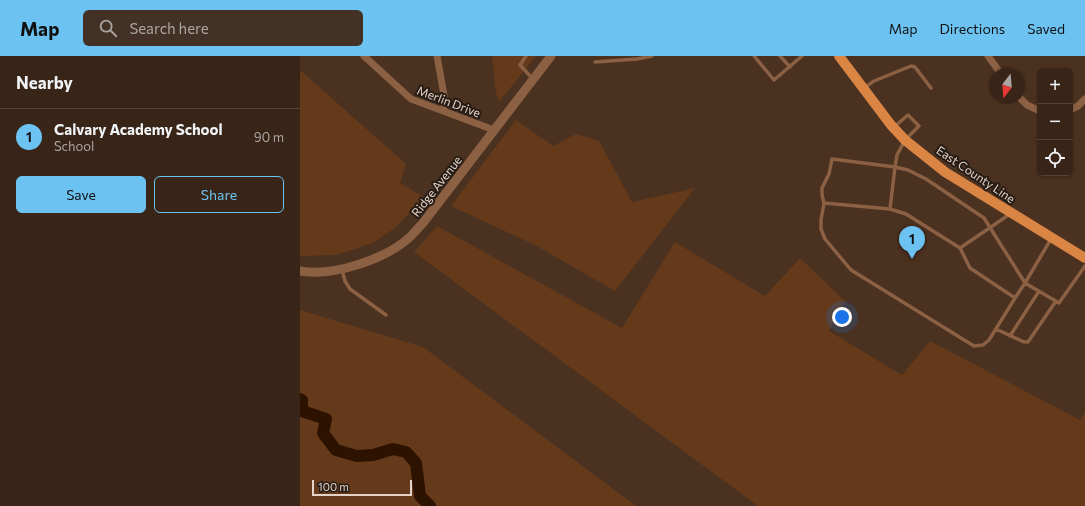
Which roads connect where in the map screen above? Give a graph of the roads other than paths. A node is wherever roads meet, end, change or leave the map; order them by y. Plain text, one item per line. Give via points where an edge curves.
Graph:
1 (364, 56) edge
2 (436, 56) edge
3 (526, 56) edge
4 (551, 56) edge
5 (652, 56) edge
6 (754, 56) edge
7 (780, 56) edge
8 (802, 56) edge
9 (839, 56) edge
10 (988, 56) edge
11 (595, 62) dead end
12 (790, 67) junction
13 (997, 68) edge
14 (533, 79) junction
15 (864, 88) junction
16 (931, 88) dead end
17 (1085, 99) edge
18 (1025, 103) edge
19 (1073, 108) edge
20 (1037, 110) edge
21 (444, 111) junction
22 (893, 128) junction
23 (494, 130) junction
24 (905, 140) junction
25 (895, 167) junction
26 (824, 203) junction
27 (890, 209) junction
28 (1011, 213) junction
29 (990, 228) junction
30 (1051, 238) junction
31 (960, 248) junction
32 (1085, 258) edge
33 (1085, 266) edge
34 (342, 269) junction
35 (300, 271) edge
36 (1025, 283) junction
37 (1039, 291) junction
38 (1015, 298) junction
39 (1057, 302) junction
40 (386, 315) dead end
41 (996, 329) junction
42 (1010, 336) junction

1 - 21 street, Merlin Drive via 411,99
2 - 21 street via 444,95
3 - 14 lane via 520,65
4 - 14 street, Ridge Avenue
5 - 11 lane
6 - 12 lane via 774,80
7 - 12 lane
8 - 12 lane
9 - 15 main road, East County Line
10 - 13 street
14 - 23 street, Ridge Avenue
15 - 16 lane via 874,81 911,66
15 - 22 main road, East County Line
17 - 19 street
18 - 20 street
21 - 23 street, Merlin Drive
22 - 24 main road, East County Line
22 - 24 lane via 908,115 919,126
23 - 34 street, Ridge Avenue via 410,238 389,252
24 - 25 lane via 897,155
24 - 28 main road, East County Line via 945,172
25 - 26 lane via 832,159 829,174 822,188
25 - 27 lane
25 - 29 lane via 926,179 984,218
26 - 27 lane
26 - 41 lane via 821,229 825,239 851,270 974,346 983,345
27 - 31 lane via 906,214
28 - 29 lane
28 - 30 main road, East County Line
29 - 31 lane
29 - 36 lane
30 - 32 main road, East County Line
30 - 36 lane
31 - 38 lane via 970,268
33 - 39 lane
34 - 35 street, Ridge Avenue
34 - 40 lane via 350,289
36 - 37 lane
36 - 38 lane
37 - 39 lane
37 - 42 lane
38 - 41 lane
39 - 42 lane via 1028,342
41 - 42 lane

